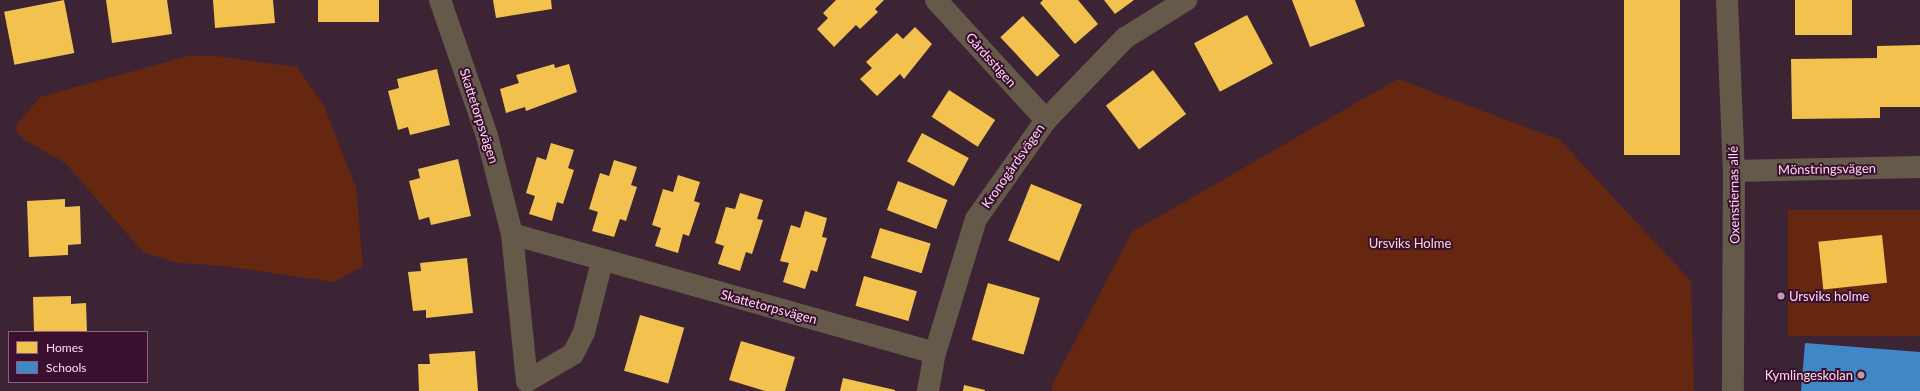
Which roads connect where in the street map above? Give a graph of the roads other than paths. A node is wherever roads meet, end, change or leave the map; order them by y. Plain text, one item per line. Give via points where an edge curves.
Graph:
1 (440, 0) edge
2 (936, 0) edge
3 (1186, 0) edge
4 (1727, 0) edge
5 (1046, 120) junction
6 (1920, 166) edge
7 (1734, 171) junction
8 (512, 234) junction
9 (602, 262) junction
10 (935, 352) junction
11 (928, 391) edge
12 (1733, 391) edge

1 - 8 street, Skattetorpsvägen via 487,136
2 - 5 street, Gårdsstigen
3 - 5 street, Kronogårdsvägen via 1125,38
4 - 7 street, Oxenstiernas allé
5 - 10 street, Kronogårdsvägen via 976,219
6 - 7 street, Mönstringsvägen
7 - 12 street, Oxenstiernas allé
8 - 9 street, Skattetorpsvägen
8 - 9 street, Skattetorpsvägen via 527,381 573,354 584,332
9 - 10 street, Skattetorpsvägen
10 - 11 street, Kronogårdsvägen

